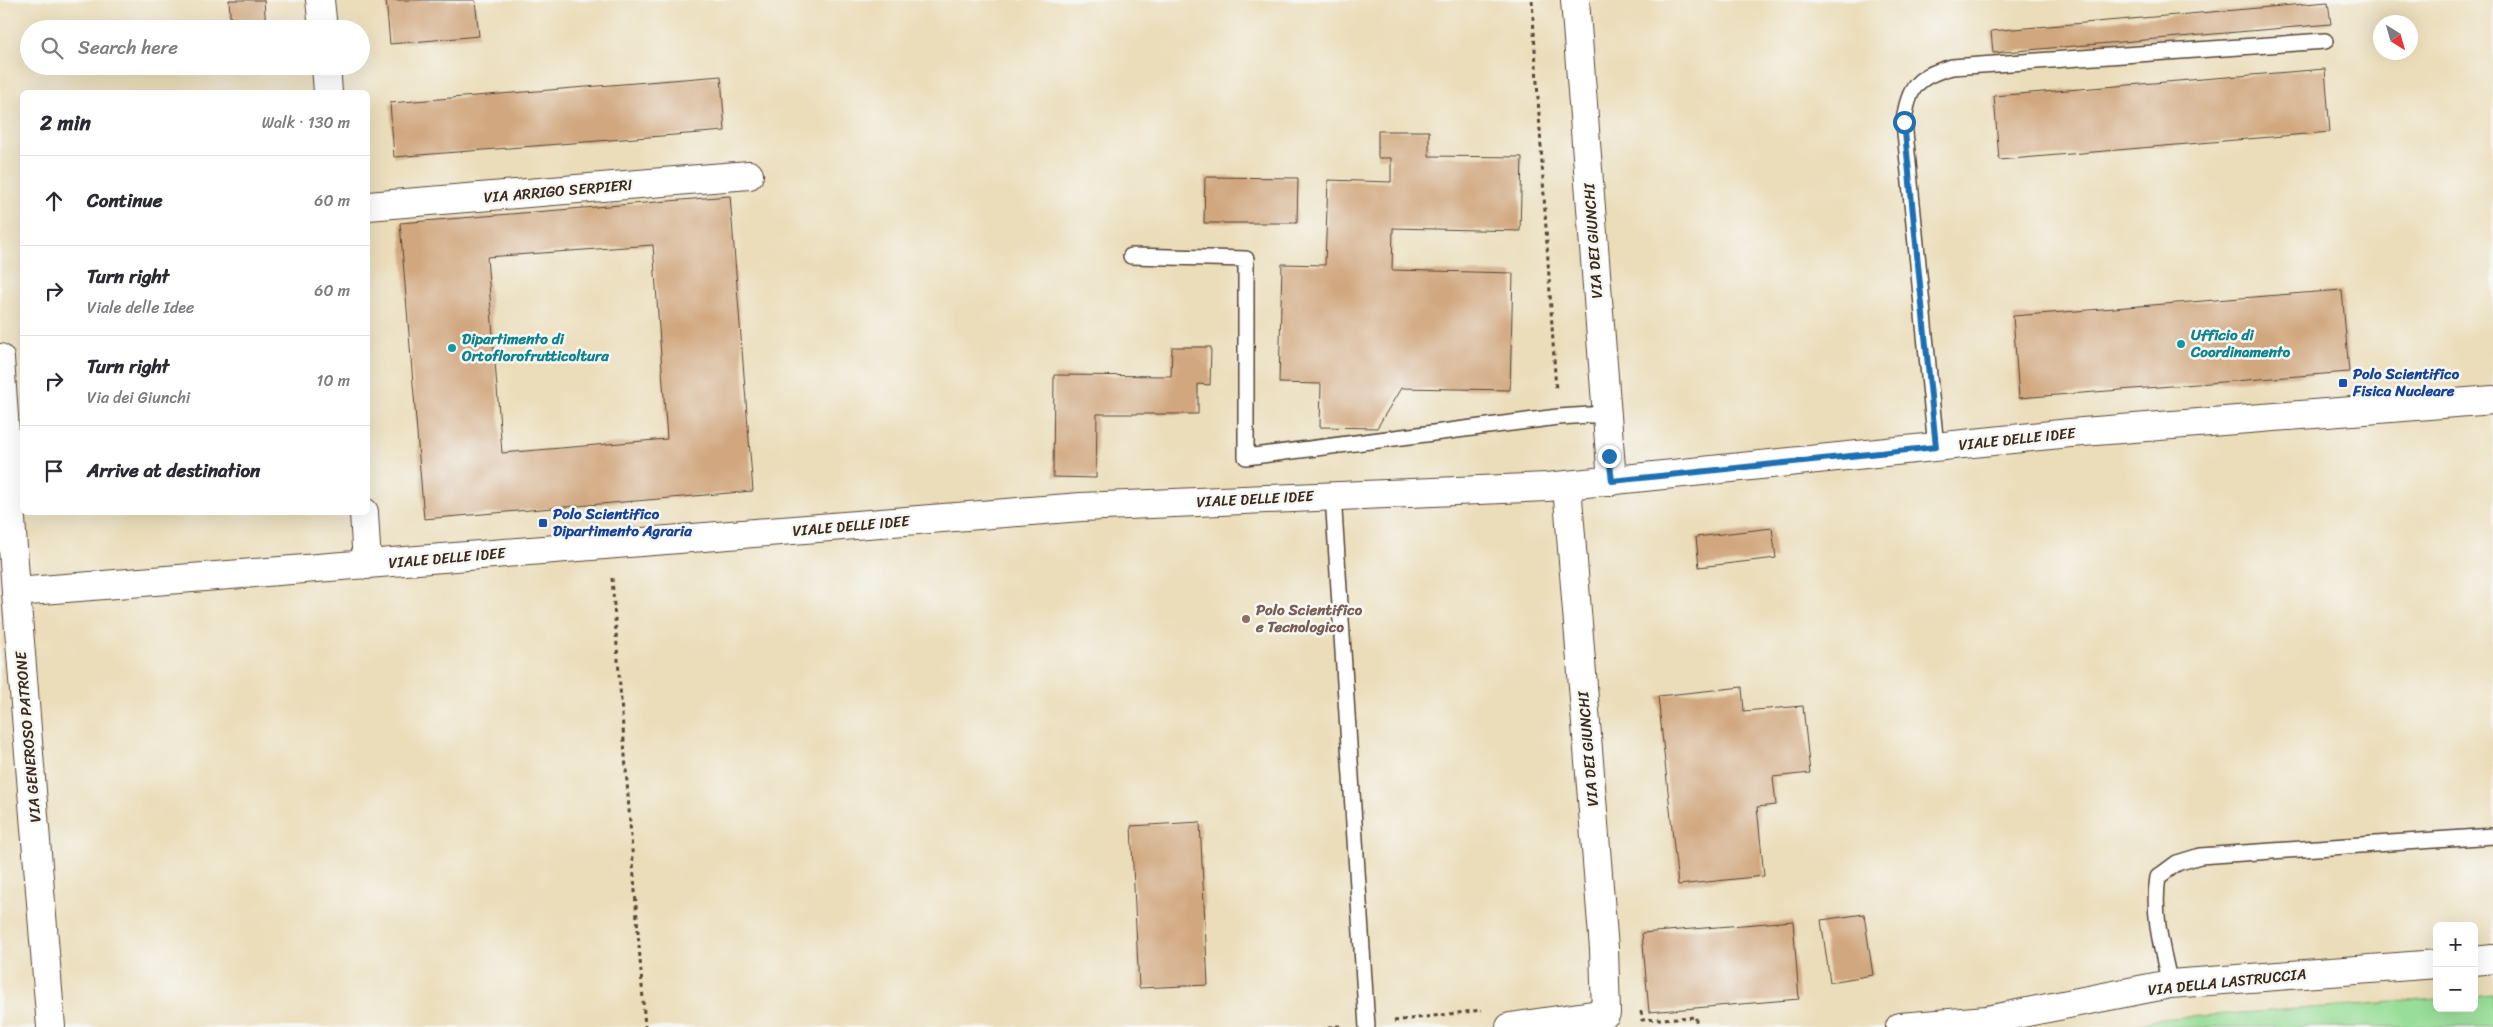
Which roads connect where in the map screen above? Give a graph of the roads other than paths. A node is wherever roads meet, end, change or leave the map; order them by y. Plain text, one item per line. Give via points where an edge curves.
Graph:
1 (320, 0) edge
2 (1574, 0) edge
3 (322, 20) edge
4 (2324, 41) dead end
5 (327, 75) edge
6 (328, 90) edge
7 (749, 176) dead end
8 (370, 206) edge
9 (1131, 256) dead end
10 (0, 358) edge
11 (2493, 400) edge
12 (1606, 414) junction
13 (1936, 447) junction
14 (1612, 481) junction
15 (1567, 486) junction
16 (1333, 495) junction
17 (5, 508) edge
18 (364, 515) edge
19 (367, 565) junction
20 (16, 592) junction
21 (2493, 836) edge
22 (2493, 959) edge
23 (2478, 961) edge
24 (2433, 964) edge
25 (2170, 984) junction
26 (1500, 1018) edge
27 (1611, 1020) edge
28 (1987, 1023) edge
29 (1367, 1026) edge
30 (51, 1027) edge
31 (1900, 1027) edge

1 - 3 street
2 - 12 street, VIA DEI GIUNCHI
4 - 13 lane via 1952,67 1931,73 1916,85 1906,101 1904,122
5 - 6 street
7 - 8 street, VIA ARRIGO SERPIERI
9 - 12 lane via 1246,259 1246,457 1558,417
10 - 17 street, VIA GENEROSO PATRONE
11 - 13 street, VIALE DELLE IDEE
12 - 14 street, VIA DEI GIUNCHI
13 - 14 street, VIALE DELLE IDEE
14 - 15 street, VIALE DELLE IDEE
15 - 16 street, VIALE DELLE IDEE
15 - 27 street, VIA DEI GIUNCHI
16 - 19 street, VIALE DELLE IDEE via 1081,507
16 - 29 lane
17 - 20 street, VIA GENEROSO PATRONE
18 - 19 street
19 - 20 street, VIALE DELLE IDEE
20 - 30 street, VIA GENEROSO PATRONE
21 - 25 lane via 2200,856 2176,863 2158,877 2155,894 2159,934
22 - 23 street
24 - 25 street, VIA DELLA LASTRUCCIA
25 - 28 street, VIA DELLA LASTRUCCIA
26 - 27 street
28 - 31 street, VIA DELLA LASTRUCCIA

